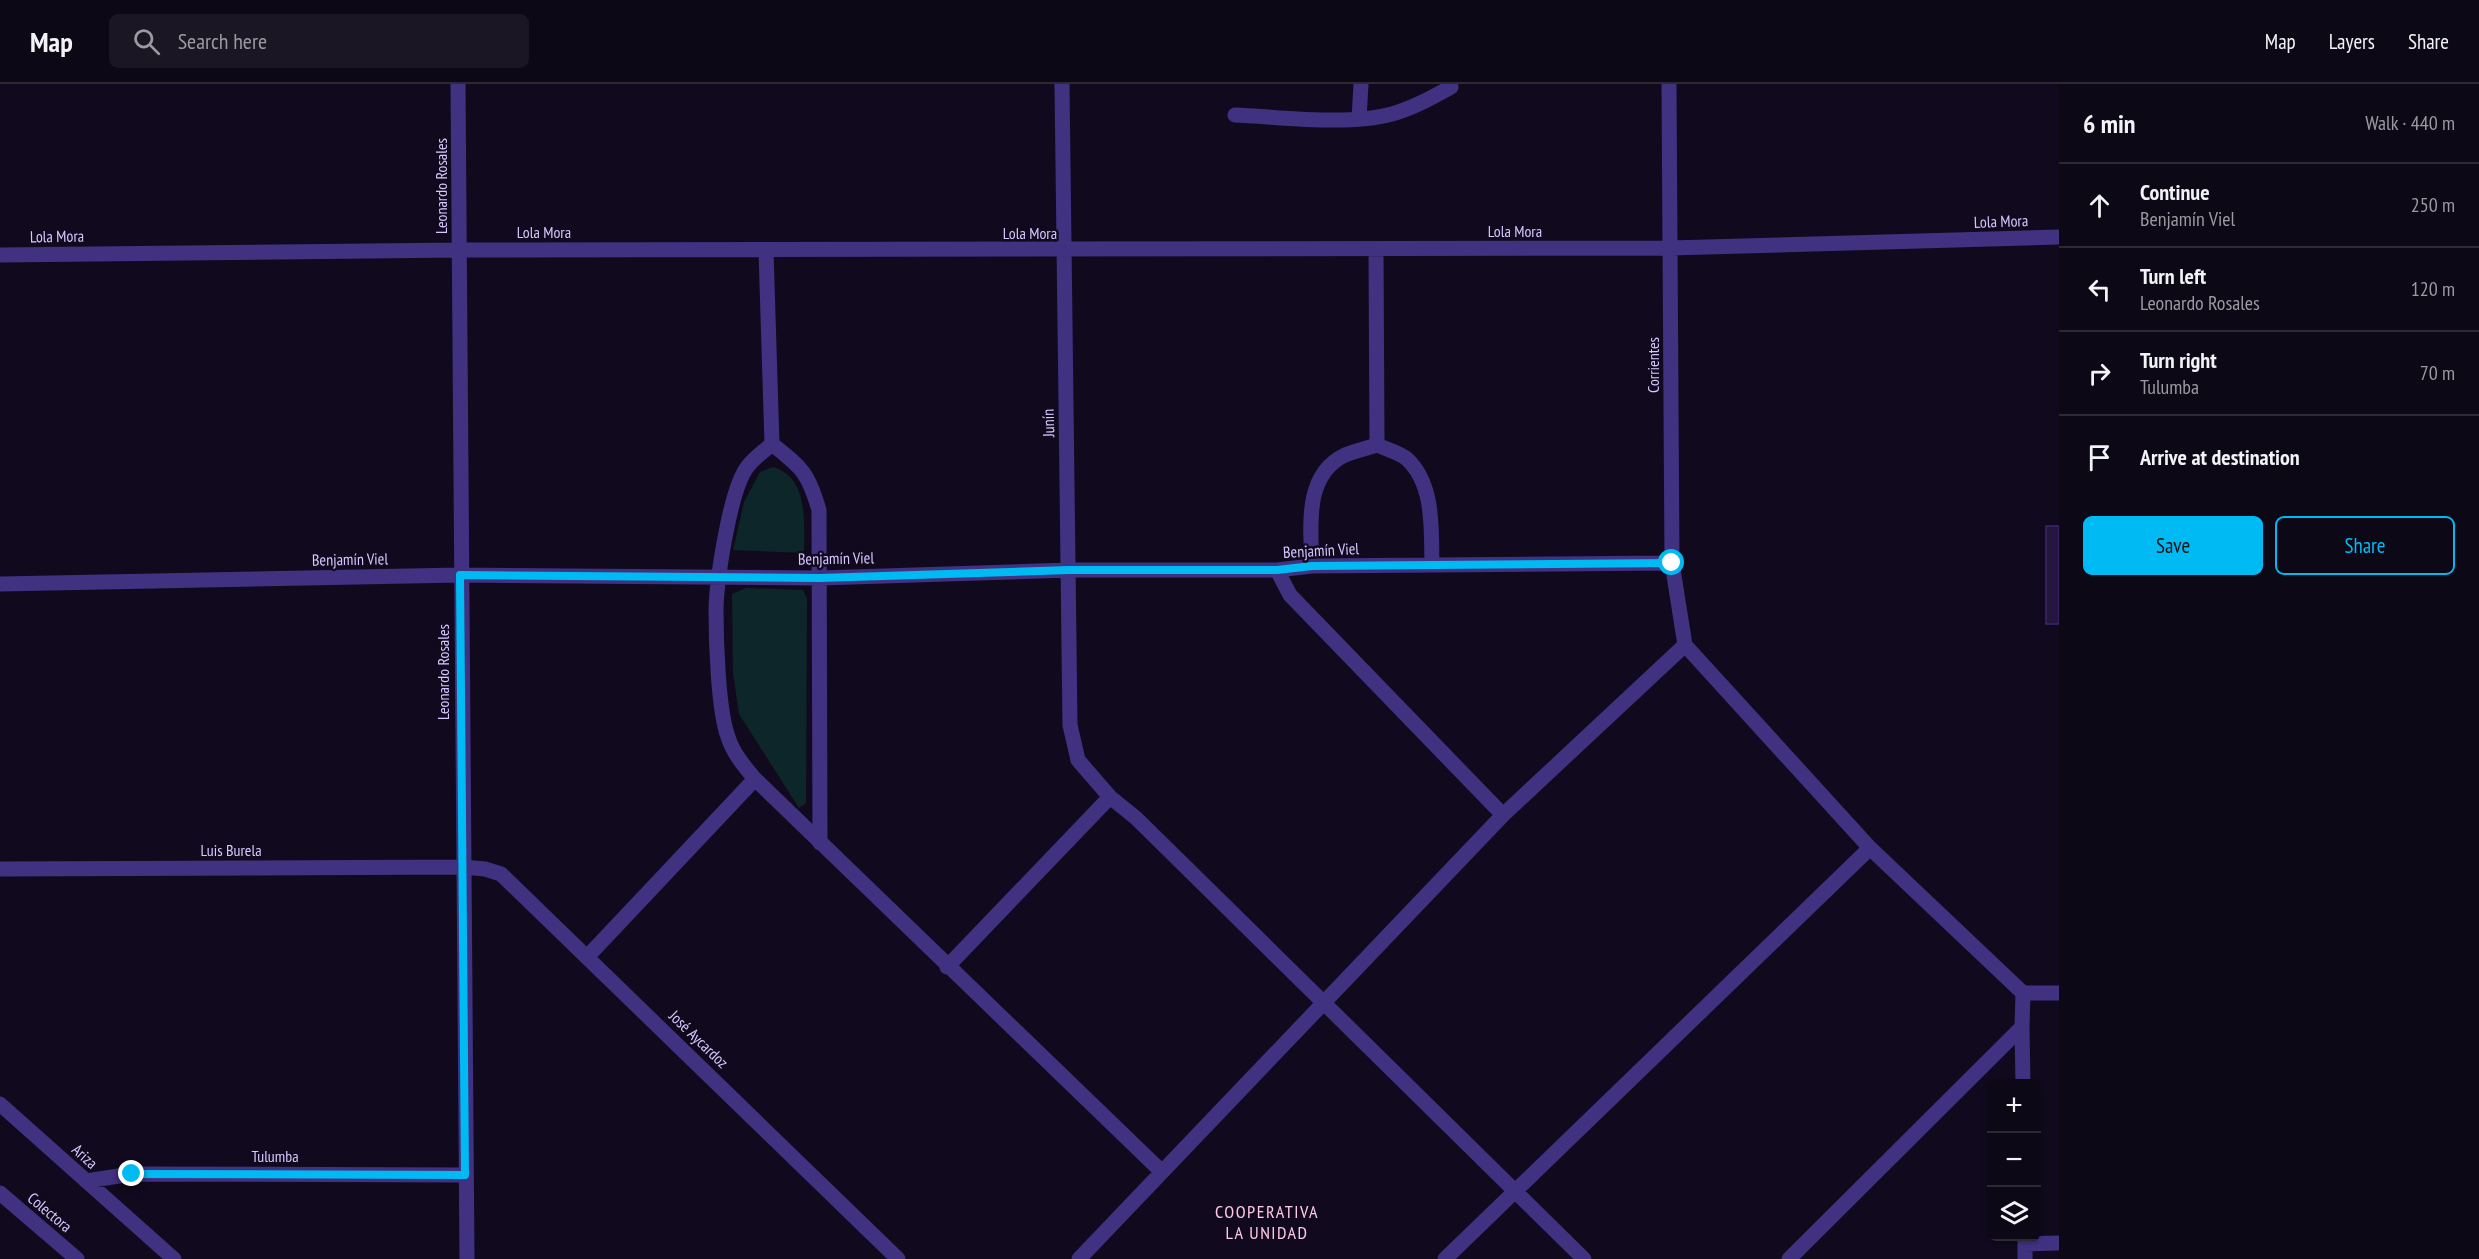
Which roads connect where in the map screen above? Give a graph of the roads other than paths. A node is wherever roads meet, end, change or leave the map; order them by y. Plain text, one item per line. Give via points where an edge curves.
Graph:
1 (458, 84) edge
2 (1062, 84) edge
3 (1361, 84) edge
4 (1669, 84) edge
5 (1451, 87) dead end
6 (1235, 116) dead end
7 (1359, 119) junction
8 (2059, 237) edge
9 (1670, 248) junction
10 (1376, 249) junction
11 (459, 250) junction
12 (766, 251) junction
13 (1064, 251) junction
14 (0, 255) edge
15 (772, 444) junction
16 (1377, 445) junction
17 (1672, 563) junction
18 (1432, 565) junction
19 (1312, 566) junction
20 (1069, 570) junction
21 (1277, 570) junction
22 (460, 575) junction
23 (721, 575) junction
24 (820, 578) junction
25 (0, 584) edge
26 (1685, 645) junction
27 (755, 779) junction
28 (1110, 797) junction
29 (1503, 815) junction
30 (820, 843) junction
31 (1870, 848) junction
32 (463, 867) junction
33 (0, 870) edge
34 (588, 956) junction
35 (947, 967) junction
36 (2023, 993) junction
37 (2059, 993) edge
38 (1324, 1003) junction
39 (2022, 1027) junction
40 (2023, 1079) edge
41 (0, 1104) edge
42 (1162, 1172) junction
43 (465, 1175) junction
44 (86, 1181) junction
45 (1515, 1191) junction
46 (0, 1193) edge
47 (2059, 1243) edge
48 (2025, 1246) edge
49 (77, 1259) edge
50 (174, 1259) edge
51 (467, 1259) edge
52 (898, 1259) edge
53 (1079, 1259) edge
54 (1445, 1259) edge
55 (1584, 1259) edge
56 (1789, 1259) edge

1 - 11 street, Leonardo Rosales
2 - 13 street, Junín
3 - 7 street
4 - 9 street, Corrientes
5 - 7 street via 1415,107
6 - 7 street
8 - 9 street, Lola Mora
9 - 10 street, Lola Mora
9 - 17 street, Corrientes
10 - 13 street, Lola Mora
10 - 16 street
11 - 12 street, Lola Mora
11 - 14 street, Lola Mora
11 - 22 street, Leonardo Rosales
12 - 13 street, Lola Mora
12 - 15 street
13 - 20 street, Junín
15 - 23 street via 748,465 738,485 730,510
15 - 24 street via 802,468 811,483 819,510
16 - 18 street via 1406,458 1421,479 1430,507
16 - 19 street via 1344,456 1324,474 1311,504
17 - 18 street, Benjamín Viel
17 - 26 street, Corrientes
18 - 19 street, Benjamín Viel
19 - 21 street, Benjamín Viel
20 - 21 street, Benjamín Viel
20 - 24 street, Benjamín Viel
20 - 28 street, Junín via 1070,725 1078,760
21 - 29 street via 1290,594
22 - 23 street, Benjamín Viel
22 - 25 street, Benjamín Viel
22 - 32 street, Leonardo Rosales
23 - 24 street, Benjamín Viel
23 - 27 street via 716,608 722,703 728,736
24 - 30 street
26 - 29 street
26 - 31 street
27 - 30 street
27 - 34 street
28 - 35 street
28 - 38 street
29 - 38 street
30 - 35 street
31 - 36 street
31 - 45 street
32 - 33 street, Luis Burela
32 - 34 street, José Aycardoz via 501,874
32 - 43 street, Leonardo Rosales
34 - 52 street, José Aycardoz
35 - 42 street
36 - 37 street
36 - 39 street
38 - 42 street
38 - 45 street
39 - 40 street
39 - 56 street
41 - 44 street, Ariza
42 - 53 street
43 - 44 street, Tulumba via 132,1174
43 - 51 street, Leonardo Rosales
44 - 50 street, Ariza
45 - 54 street
45 - 55 street
46 - 49 street, Colectora
47 - 48 street

